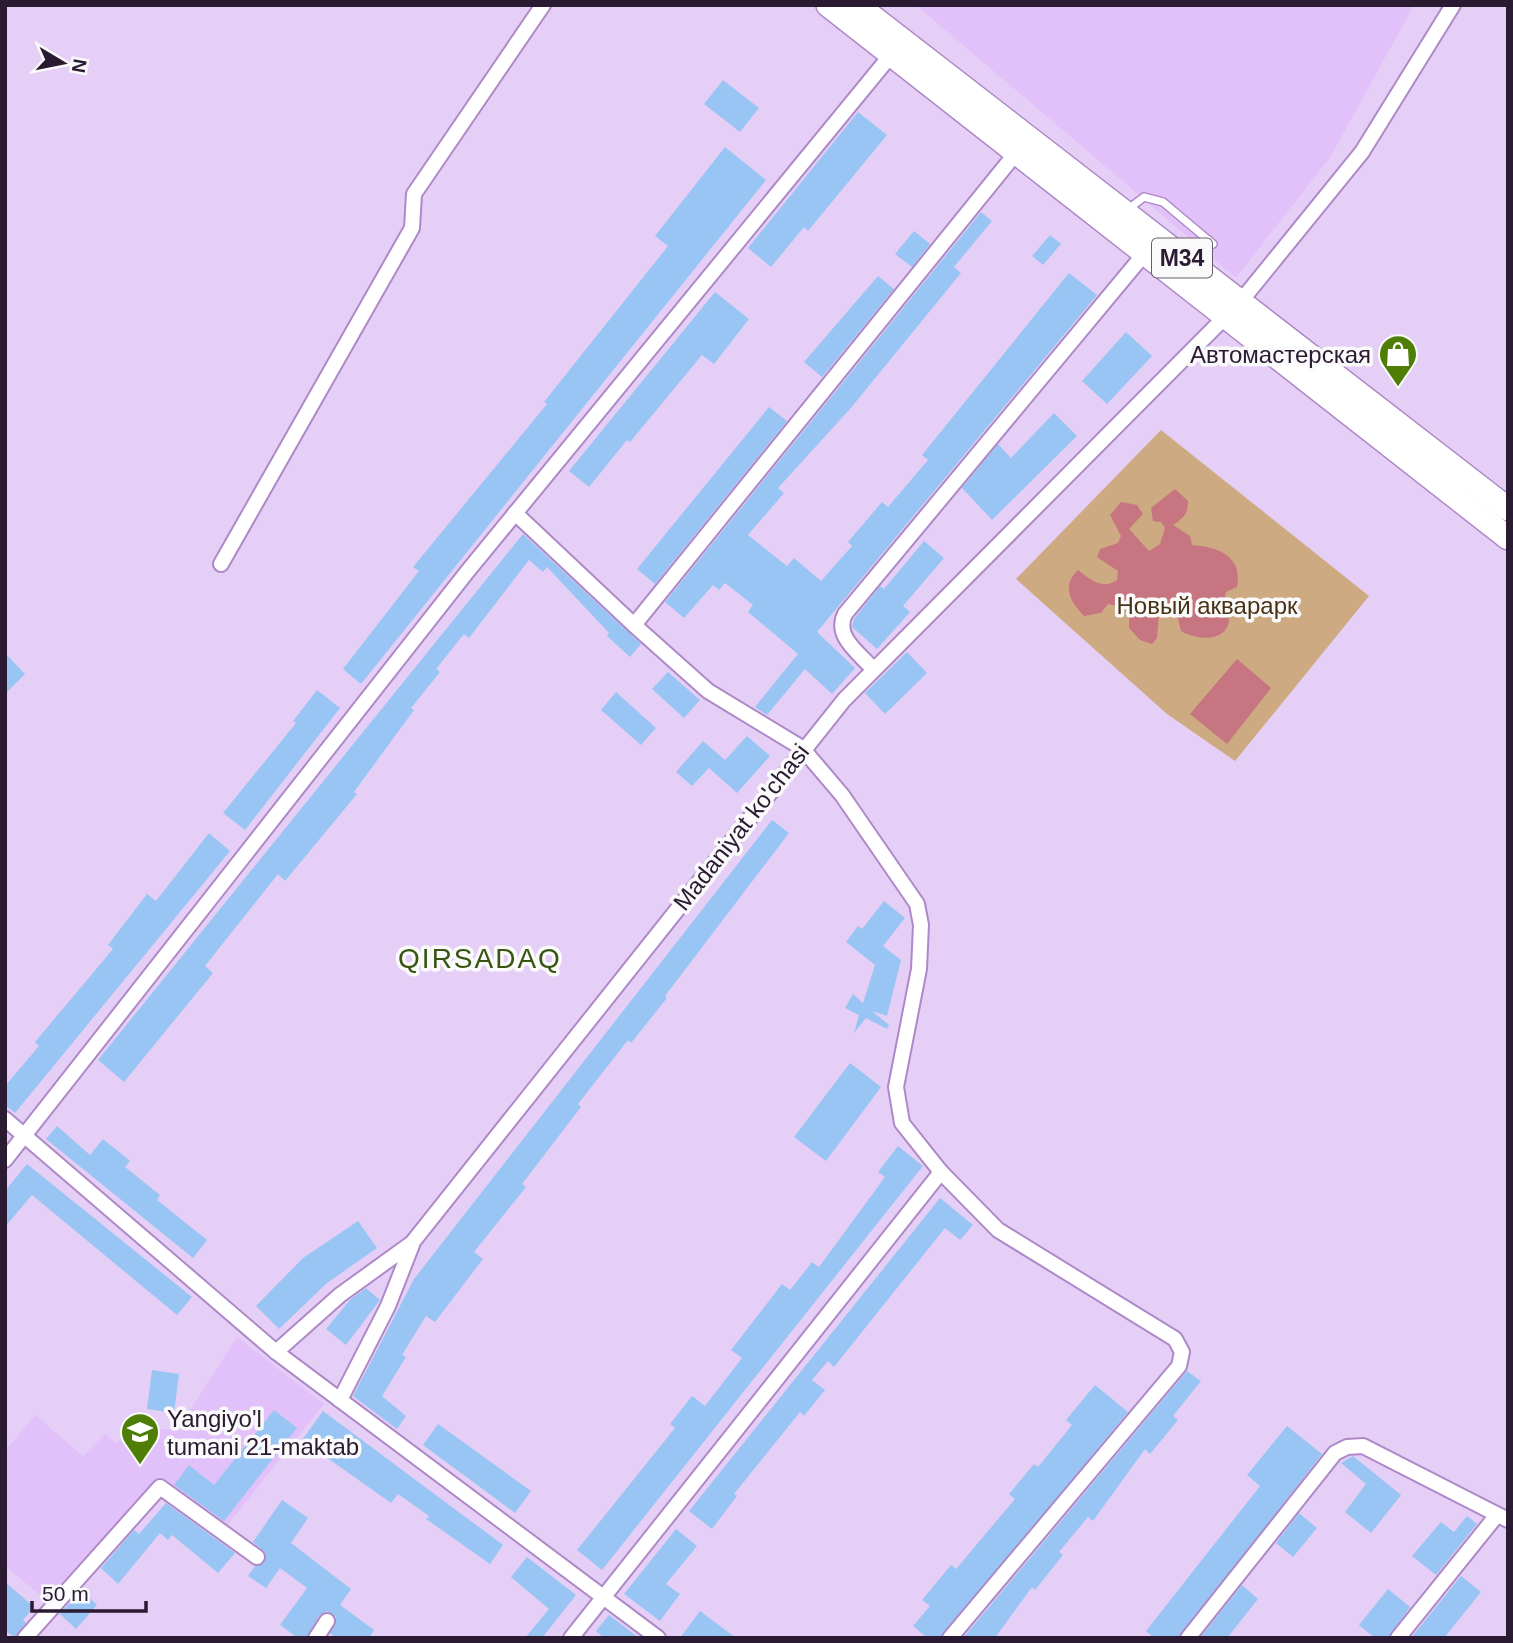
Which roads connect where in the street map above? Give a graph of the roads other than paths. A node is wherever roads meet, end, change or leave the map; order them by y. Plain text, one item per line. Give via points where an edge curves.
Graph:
1 (543, 5) edge
2 (828, 5) edge
3 (857, 5) edge
4 (1453, 5) edge
5 (891, 55) junction
6 (1016, 153) junction
7 (1124, 212) junction
8 (1213, 244) dead end
9 (1145, 253) junction
10 (1234, 309) junction
11 (1508, 509) edge
12 (515, 513) junction
13 (1508, 538) edge
14 (221, 564) dead end
15 (634, 625) junction
16 (872, 668) junction
17 (802, 748) junction
18 (5, 1119) edge
19 (25, 1135) junction
20 (5, 1160) edge
21 (941, 1172) junction
22 (412, 1243) junction
23 (276, 1352) junction
24 (340, 1400) junction
25 (1503, 1517) edge
26 (257, 1558) dead end
27 (603, 1597) junction
28 (327, 1622) dead end
29 (25, 1638) edge
30 (316, 1638) edge
31 (571, 1638) edge
32 (658, 1638) edge
33 (950, 1638) edge
34 (1188, 1638) edge
35 (1398, 1638) edge

1 - 14 street via 414,194 412,228
2 - 5 main road, M34
3 - 7 main road, M34
4 - 10 street, Madaniyat ko'chasi via 1362,152
5 - 6 main road, M34
5 - 12 street
6 - 9 main road, M34
6 - 15 street
7 - 8 lane via 1144,197 1163,202
7 - 10 main road, M34
9 - 10 main road, M34
9 - 16 street via 845,614 841,633
10 - 11 main road, M34
10 - 13 main road, M34
10 - 16 street, Madaniyat ko'chasi
12 - 15 street
12 - 19 street
15 - 17 street via 708,691
16 - 17 street, Madaniyat ko'chasi
17 - 21 street via 842,795 917,904 919,969 896,1087 902,1123
17 - 22 street, Madaniyat ko'chasi
18 - 19 street
19 - 20 street
19 - 23 street
21 - 27 street
21 - 33 street via 998,1230 1175,1339 1182,1352 1179,1366
22 - 23 street, Madaniyat ko'chasi via 340,1294
22 - 24 street via 388,1306
23 - 24 street
24 - 27 street
25 - 34 street via 1363,1446 1348,1447 1335,1453
25 - 35 street
26 - 29 street via 160,1487
27 - 31 street
27 - 32 street
28 - 30 street

